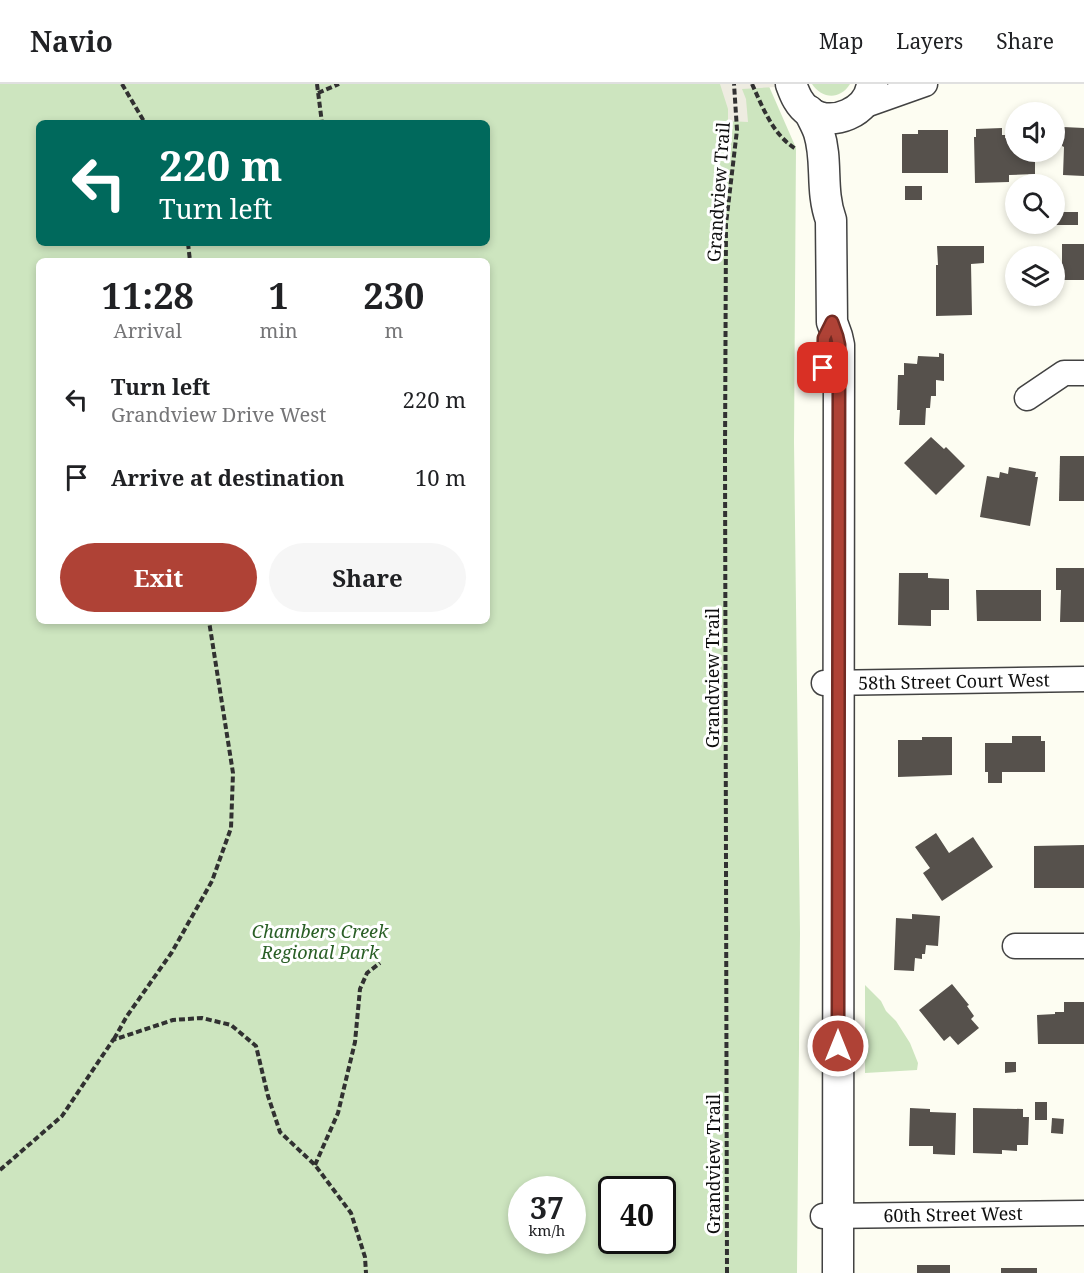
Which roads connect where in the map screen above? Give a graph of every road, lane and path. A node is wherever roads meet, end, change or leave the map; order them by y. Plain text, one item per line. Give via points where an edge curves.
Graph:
1 (122, 84) edge
2 (317, 84) edge
3 (339, 84) edge
4 (734, 84) edge
5 (752, 84) edge
6 (791, 84) edge
7 (925, 84) edge
8 (318, 93) junction
9 (862, 101) edge
10 (809, 111) junction
11 (143, 120) edge
12 (322, 120) edge
13 (802, 152) dead end
14 (831, 220) junction
15 (1084, 373) edge
16 (1027, 398) dead end
17 (209, 624) edge
18 (1084, 679) edge
19 (831, 683) junction
20 (1015, 946) dead end
21 (1084, 946) edge
22 (380, 963) dead end
23 (113, 1040) junction
24 (315, 1165) junction
25 (0, 1170) edge
26 (1084, 1213) edge
27 (831, 1216) junction
28 (366, 1273) edge
29 (727, 1273) edge
30 (823, 1273) edge
31 (838, 1273) edge

1 - 11 path
2 - 8 path
3 - 8 path
4 - 29 path, Grandview Trail via 737,130 726,224
5 - 13 path via 769,121 786,143
6 - 10 street via 796,98
7 - 9 street
8 - 12 path
9 - 10 street via 847,115 836,118
9 - 14 street via 842,142 838,204
10 - 14 street via 819,133
14 - 19 street via 832,322 823,346
15 - 16 street via 1064,374
17 - 23 path via 233,773 231,828 213,881 172,952
18 - 19 street, 58th Street Court West
19 - 27 street
20 - 21 street
22 - 24 path via 367,973 360,989 355,1042 338,1113
23 - 24 path via 173,1020 202,1018 231,1025 256,1046 280,1132
23 - 25 path via 62,1116
24 - 28 path via 351,1213
26 - 27 street, 60th Street West
27 - 30 street
27 - 31 street

